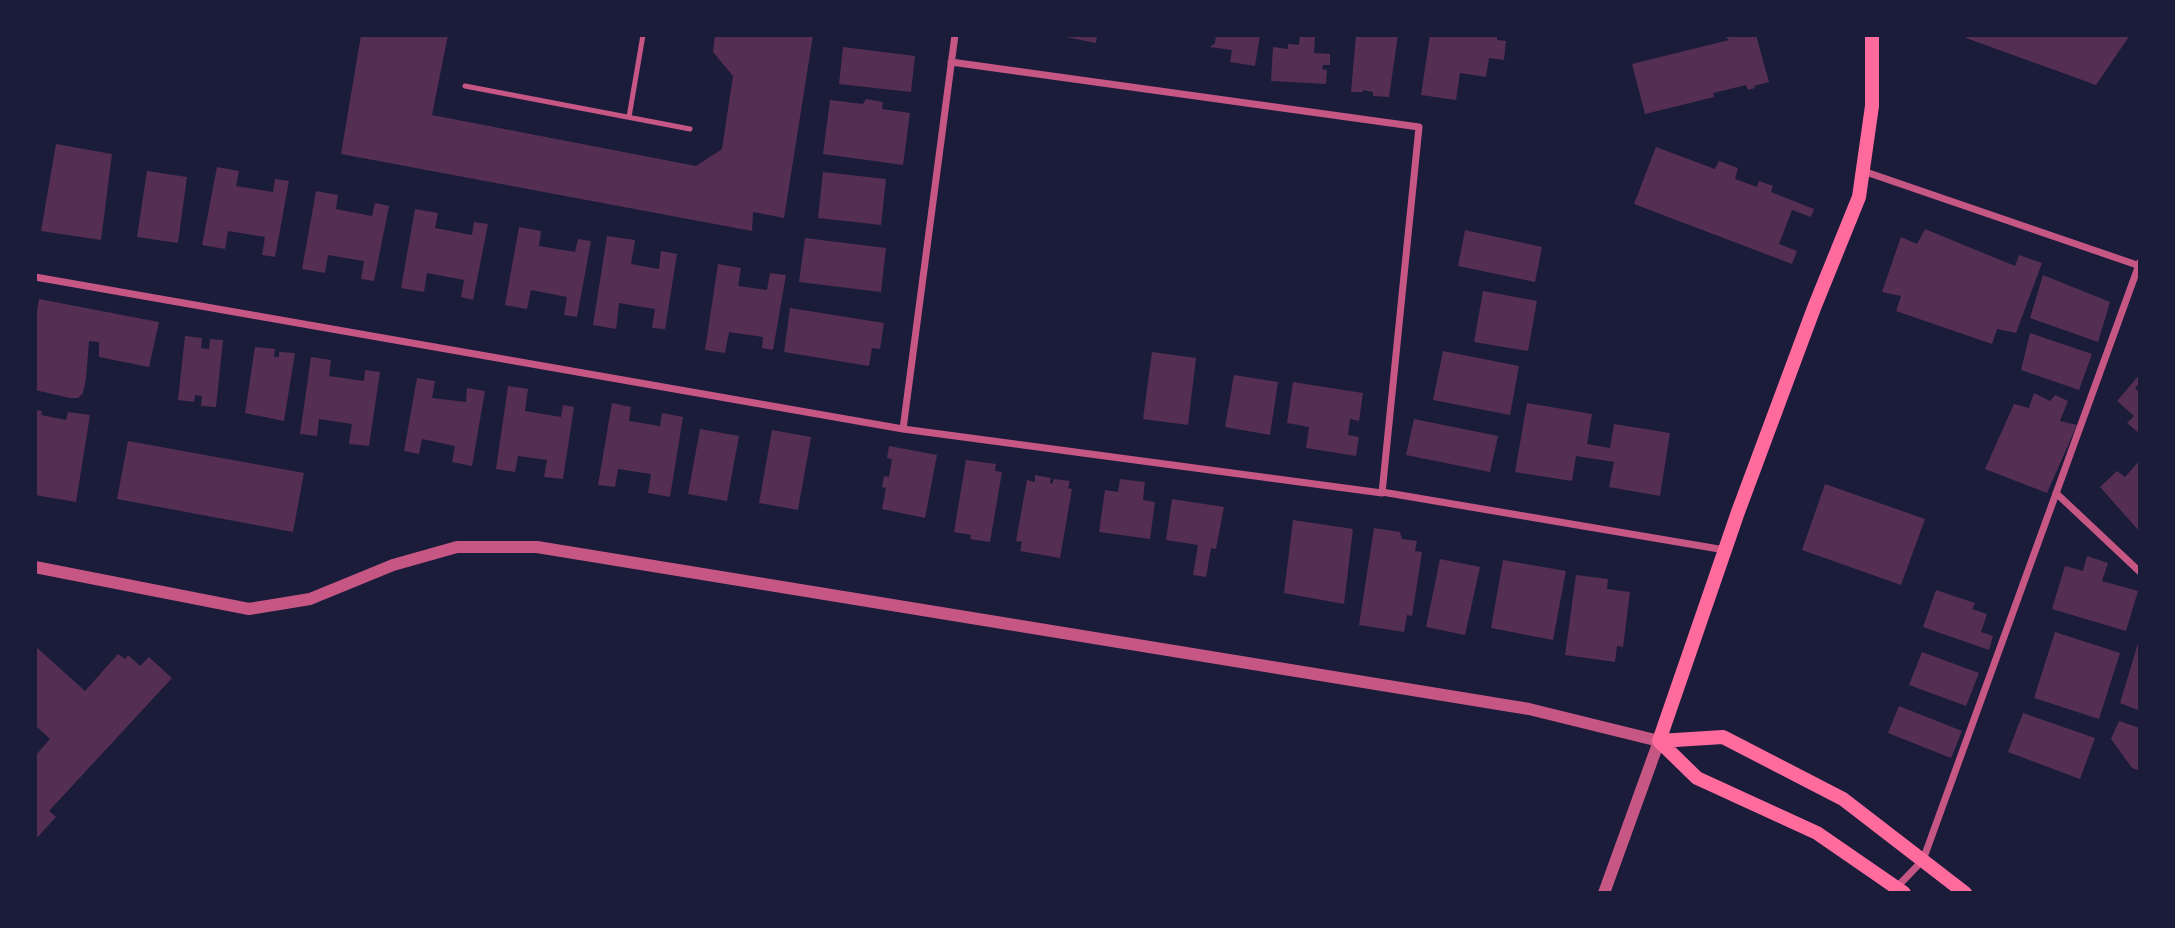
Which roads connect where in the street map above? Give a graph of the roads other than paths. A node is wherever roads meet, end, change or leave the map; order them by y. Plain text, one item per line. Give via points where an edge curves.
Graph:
1 (643, 35) edge
2 (955, 35) edge
3 (1872, 35) edge
4 (951, 62) junction
5 (465, 86) dead end
6 (629, 117) junction
7 (690, 129) dead end
8 (1863, 171) junction
9 (2140, 264) edge
10 (35, 277) edge
11 (903, 429) junction
12 (1382, 492) junction
13 (2056, 493) junction
14 (1725, 550) junction
15 (35, 567) edge
16 (2140, 572) edge
17 (1659, 741) junction
18 (1923, 860) junction
19 (1901, 890) edge
20 (1604, 893) edge
21 (1965, 893) edge

1 - 6 lane
2 - 4 street
3 - 8 main road via 1872,106
4 - 11 street
4 - 12 street via 1419,127
5 - 6 lane
6 - 7 lane
8 - 9 street
8 - 14 main road via 1859,197
9 - 13 street
10 - 11 street
11 - 12 street
12 - 14 street
13 - 16 street
13 - 18 street
14 - 17 main road
15 - 17 street via 249,609 310,598 393,565 457,547 537,547 1530,709
17 - 18 main road via 1723,737 1843,799
17 - 19 main road via 1697,778 1817,832
17 - 20 street
18 - 19 street
18 - 21 main road

